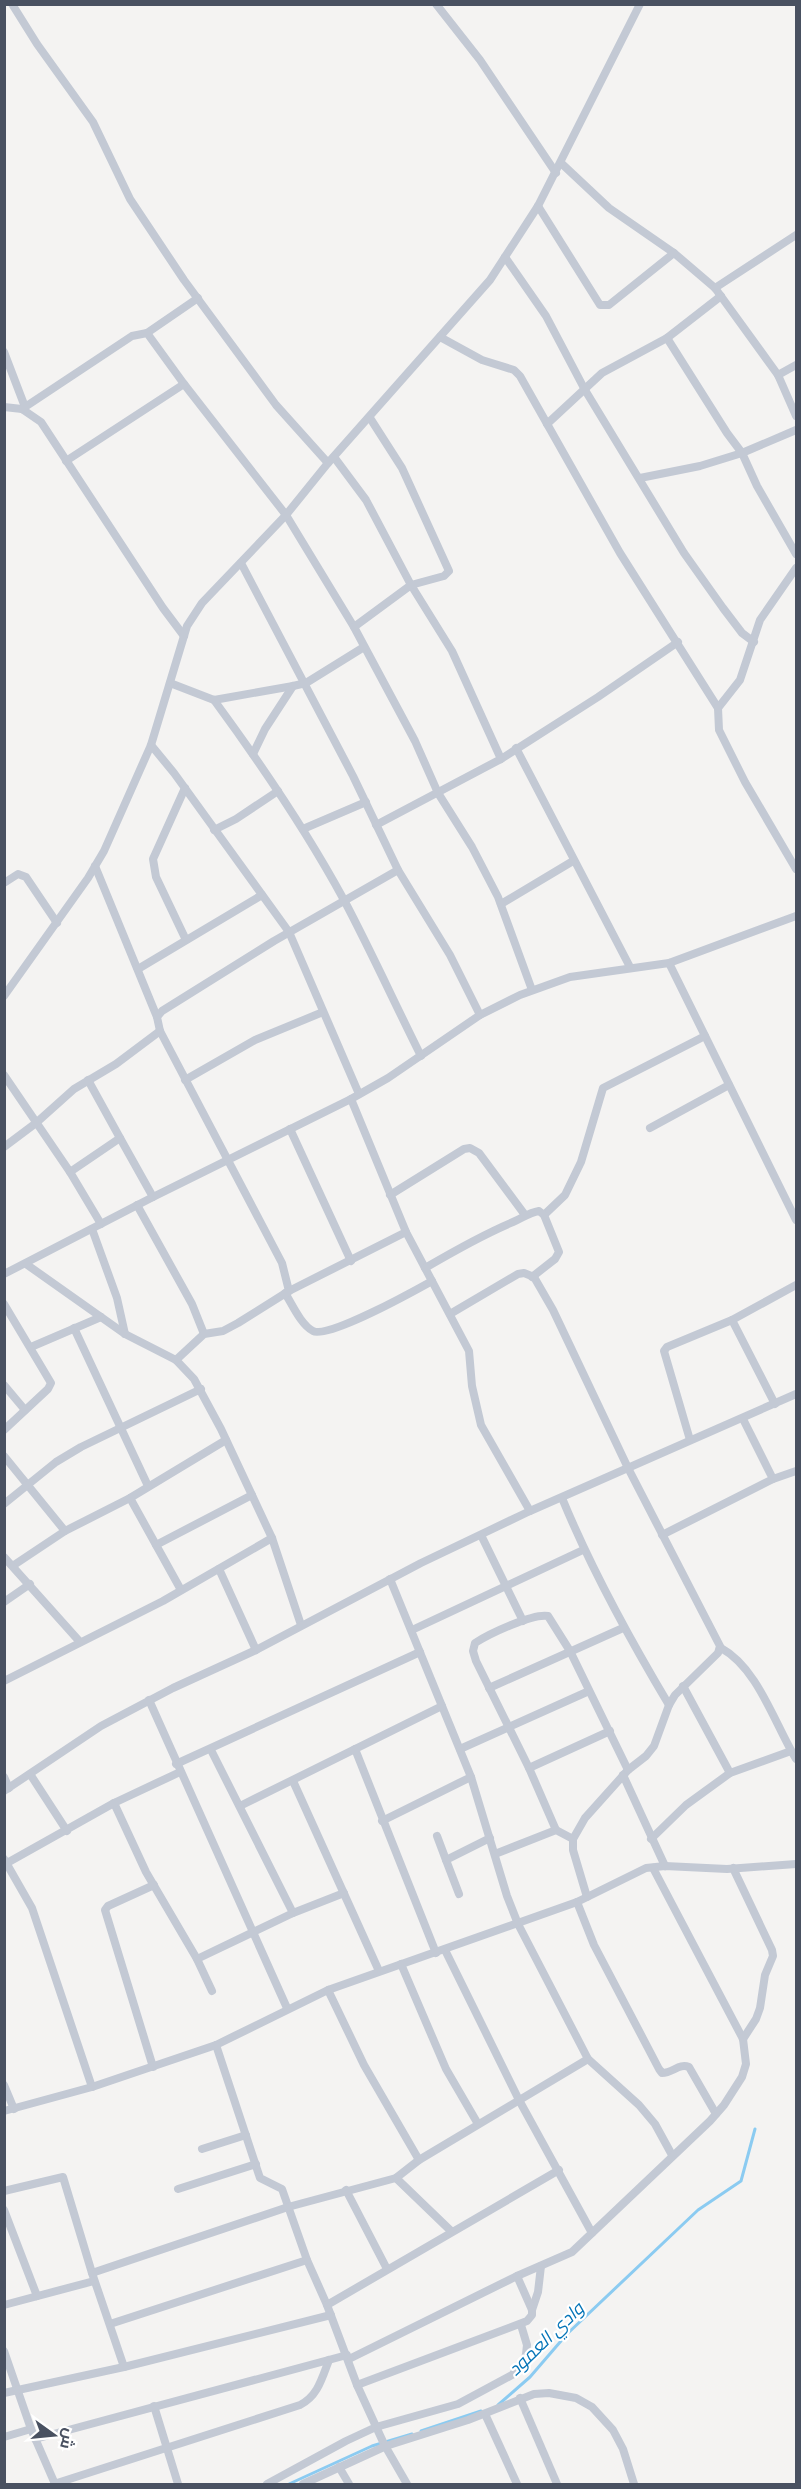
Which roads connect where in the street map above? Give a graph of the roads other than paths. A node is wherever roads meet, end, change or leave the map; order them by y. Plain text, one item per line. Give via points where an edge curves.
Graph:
1 (12, 4) edge
2 (436, 4) edge
3 (640, 4) edge
4 (561, 163) junction
5 (556, 173) junction
6 (538, 206) junction
7 (796, 235) edge
8 (674, 253) junction
9 (505, 257) junction
10 (715, 288) junction
11 (721, 296) junction
12 (198, 298) junction
13 (147, 333) junction
14 (440, 337) junction
15 (667, 338) junction
16 (4, 352) edge
17 (796, 365) edge
18 (778, 375) junction
19 (184, 384) junction
20 (585, 390) junction
21 (4, 407) edge
22 (23, 407) junction
23 (796, 417) edge
24 (370, 418) junction
25 (547, 424) junction
26 (796, 430) edge
27 (742, 453) junction
28 (331, 460) junction
29 (66, 461) junction
30 (640, 478) junction
31 (286, 515) junction
32 (796, 554) edge
33 (241, 563) junction
34 (796, 568) edge
35 (411, 585) junction
36 (354, 627) junction
37 (184, 636) junction
38 (678, 642) junction
39 (754, 642) junction
40 (364, 646) junction
41 (170, 683) junction
42 (306, 683) junction
43 (293, 686) junction
44 (214, 700) junction
45 (718, 708) junction
46 (151, 745) junction
47 (516, 748) junction
48 (253, 754) junction
49 (501, 759) junction
50 (185, 788) junction
51 (278, 791) junction
52 (438, 793) junction
53 (366, 802) junction
54 (376, 825) junction
55 (214, 830) junction
56 (303, 830) junction
57 (573, 861) junction
58 (95, 866) junction
59 (796, 869) edge
60 (398, 870) junction
61 (4, 884) edge
62 (262, 895) junction
63 (344, 901) junction
64 (501, 904) junction
65 (796, 916) edge
66 (57, 923) junction
67 (289, 932) junction
68 (186, 940) junction
69 (669, 963) junction
70 (630, 967) junction
71 (138, 969) junction
72 (4, 978) edge
73 (11, 987) junction
74 (532, 990) junction
75 (4, 996) edge
76 (322, 1012) junction
77 (480, 1015) junction
78 (157, 1017) junction
79 (160, 1031) junction
80 (705, 1036) junction
81 (422, 1056) junction
82 (4, 1075) edge
83 (88, 1080) junction
84 (185, 1080) junction
85 (729, 1086) junction
86 (359, 1094) junction
87 (351, 1099) junction
88 (36, 1123) junction
89 (650, 1128) dead end
90 (290, 1130) junction
91 (120, 1138) junction
92 (4, 1147) edge
93 (226, 1160) junction
94 (70, 1172) junction
95 (390, 1195) junction
96 (153, 1197) junction
97 (137, 1205) junction
98 (525, 1215) junction
99 (544, 1215) junction
100 (796, 1221) edge
101 (101, 1224) junction
102 (92, 1229) junction
103 (406, 1232) junction
104 (351, 1261) junction
105 (26, 1264) junction
106 (425, 1268) junction
107 (5, 1274) edge
108 (532, 1277) junction
109 (432, 1281) junction
110 (796, 1285) edge
111 (287, 1292) junction
112 (4, 1304) edge
113 (450, 1314) junction
114 (101, 1317) junction
115 (732, 1320) junction
116 (74, 1328) junction
117 (125, 1334) junction
118 (204, 1334) junction
119 (31, 1347) junction
120 (176, 1360) junction
121 (4, 1385) edge
122 (201, 1389) junction
123 (796, 1394) edge
124 (775, 1404) junction
125 (25, 1410) junction
126 (743, 1419) junction
127 (121, 1428) junction
128 (4, 1430) edge
129 (226, 1440) junction
130 (690, 1440) junction
131 (4, 1455) edge
132 (628, 1468) junction
133 (796, 1471) edge
134 (773, 1479) junction
135 (30, 1484) junction
136 (148, 1486) junction
137 (252, 1495) junction
138 (130, 1498) junction
139 (562, 1498) junction
140 (4, 1504) edge
141 (530, 1512) junction
142 (65, 1531) junction
143 (662, 1534) junction
144 (482, 1535) junction
145 (272, 1538) junction
146 (156, 1545) junction
147 (583, 1550) junction
148 (4, 1557) edge
149 (14, 1565) junction
150 (219, 1569) junction
151 (390, 1579) junction
152 (30, 1584) junction
153 (506, 1584) junction
154 (182, 1590) junction
155 (4, 1602) edge
156 (523, 1621) junction
157 (302, 1625) junction
158 (623, 1628) junction
159 (412, 1630) junction
160 (80, 1642) junction
161 (721, 1648) junction
162 (256, 1650) junction
163 (570, 1651) junction
164 (420, 1652) junction
165 (4, 1681) edge
166 (683, 1686) junction
167 (489, 1688) junction
168 (589, 1691) junction
169 (149, 1700) junction
170 (442, 1706) junction
171 (669, 1706) junction
172 (510, 1727) junction
173 (610, 1731) junction
174 (355, 1749) junction
175 (460, 1749) junction
176 (211, 1750) junction
177 (791, 1751) junction
178 (796, 1760) edge
179 (178, 1768) junction
180 (529, 1768) junction
181 (625, 1773) junction
182 (730, 1773) junction
183 (30, 1774) junction
184 (4, 1777) edge
185 (471, 1777) junction
186 (293, 1781) junction
187 (7, 1790) edge
188 (114, 1803) junction
189 (240, 1806) junction
190 (382, 1821) junction
191 (67, 1830) junction
192 (556, 1830) junction
193 (437, 1836) dead end
194 (490, 1838) junction
195 (573, 1839) junction
196 (651, 1839) junction
197 (495, 1854) junction
198 (446, 1860) junction
199 (6, 1861) edge
200 (796, 1864) edge
201 (665, 1866) junction
202 (653, 1868) junction
203 (733, 1868) junction
204 (154, 1885) junction
205 (344, 1893) junction
206 (459, 1894) dead end
207 (586, 1897) junction
208 (577, 1902) junction
209 (293, 1914) junction
210 (518, 1924) junction
211 (254, 1931) junction
212 (445, 1950) junction
213 (436, 1953) junction
214 (197, 1959) junction
215 (401, 1964) junction
216 (380, 1971) junction
217 (328, 1990) junction
218 (212, 1991) dead end
219 (287, 2008) junction
220 (743, 2039) junction
221 (216, 2045) junction
222 (588, 2059) junction
223 (153, 2067) junction
224 (4, 2085) edge
225 (92, 2087) junction
226 (519, 2100) junction
227 (14, 2109) junction
228 (4, 2111) edge
229 (716, 2114) junction
230 (478, 2124) junction
231 (246, 2135) junction
232 (202, 2149) dead end
233 (672, 2155) junction
234 (419, 2160) junction
235 (256, 2164) junction
236 (559, 2170) junction
237 (396, 2178) junction
238 (178, 2189) dead end
239 (346, 2190) junction
240 (4, 2191) edge
241 (288, 2207) junction
242 (4, 2210) edge
243 (451, 2231) junction
244 (592, 2233) junction
245 (307, 2260) junction
246 (541, 2266) junction
247 (387, 2269) junction
248 (517, 2276) junction
249 (93, 2277) junction
250 (37, 2296) junction
251 (4, 2305) edge
252 (327, 2305) junction
253 (532, 2310) junction
254 (331, 2315) junction
255 (110, 2324) junction
256 (521, 2325) junction
257 (4, 2351) edge
258 (348, 2357) junction
259 (329, 2360) junction
260 (124, 2367) junction
261 (357, 2385) junction
262 (17, 2390) junction
263 (4, 2393) edge
264 (520, 2398) junction
265 (154, 2406) junction
266 (485, 2414) junction
267 (377, 2428) junction
268 (31, 2429) junction
269 (4, 2437) edge
270 (35, 2439) junction
271 (385, 2445) junction
272 (167, 2448) junction
273 (339, 2467) junction
274 (55, 2484) edge
275 (178, 2484) edge
276 (267, 2484) edge
277 (303, 2484) edge
278 (349, 2484) edge
279 (407, 2484) edge
280 (516, 2484) edge
281 (557, 2484) edge
282 (634, 2484) edge

1 - 12 street via 93,122 130,199
2 - 5 street via 480,60
3 - 4 street
4 - 5 street
4 - 8 street via 609,208
5 - 6 street
6 - 8 street via 600,305 609,306
6 - 9 street
7 - 10 street
8 - 10 street
9 - 14 street
9 - 20 street via 546,316
10 - 11 street
11 - 15 street
11 - 18 street
12 - 13 street
12 - 28 street via 276,405
13 - 19 street
13 - 22 street via 132,336
14 - 24 street
14 - 25 street via 482,360 514,370
15 - 20 street via 602,373
15 - 27 street
16 - 22 street
17 - 18 street
18 - 23 street
19 - 29 street
19 - 31 street
20 - 25 street
20 - 30 street
21 - 22 street
22 - 29 street via 41,422
24 - 28 street
24 - 35 street via 402,468 449,571
25 - 38 street via 620,553
26 - 27 street
27 - 30 street
27 - 32 street
28 - 31 street
28 - 35 street via 366,500
29 - 37 street
30 - 39 street via 684,553 742,633
31 - 33 street
31 - 36 street
33 - 37 street via 202,603
33 - 42 street
34 - 39 street via 760,620
35 - 36 street
35 - 49 street via 461,668
36 - 40 street
37 - 41 street
38 - 45 street
38 - 47 street via 598,698
39 - 45 street via 740,680
40 - 42 street
40 - 52 street
41 - 44 street
41 - 46 street
42 - 43 street
42 - 53 street
43 - 44 street
43 - 48 street
44 - 48 street
45 - 59 street via 719,730
46 - 50 street
46 - 58 street
47 - 49 street
47 - 57 street
48 - 51 street
49 - 52 street
50 - 55 street
50 - 68 street via 153,862 156,877
51 - 55 street
51 - 56 street
52 - 54 street
52 - 64 street
53 - 54 street
53 - 56 street
54 - 60 street
55 - 62 street
56 - 63 street
57 - 64 street
57 - 70 street
58 - 66 street
58 - 71 street
60 - 63 street
60 - 77 street via 450,955
61 - 66 street via 22,874
62 - 67 street
62 - 68 street
63 - 67 street
63 - 81 street
64 - 74 street
65 - 69 street
66 - 73 street
67 - 76 street
67 - 78 street
68 - 71 street
69 - 70 street
69 - 80 street
70 - 74 street via 570,977
71 - 78 street
72 - 73 street
73 - 75 street
74 - 77 street
76 - 84 street via 255,1040
76 - 86 street
77 - 81 street
78 - 79 street
79 - 83 street
79 - 84 street
80 - 85 street
80 - 99 street via 603,1089 581,1162 564,1195
81 - 86 street
82 - 88 street
83 - 88 street
83 - 91 street
84 - 93 street
85 - 89 street
85 - 100 street
86 - 87 street
87 - 90 street
87 - 95 street
88 - 92 street
88 - 94 street
90 - 93 street
90 - 104 street
91 - 94 street
91 - 96 street
93 - 96 street
93 - 111 street via 282,1263
94 - 101 street
95 - 98 street via 470,1148 479,1154
95 - 103 street
96 - 97 street
97 - 101 street
97 - 118 street via 192,1304
98 - 99 street via 537,1211
98 - 106 street
99 - 108 street via 559,1252
101 - 102 street
102 - 105 street
102 - 117 street via 117,1298
103 - 104 street
103 - 106 street
104 - 111 street
105 - 107 street
105 - 114 street
106 - 109 street
108 - 113 street via 518,1274
108 - 132 street via 553,1310
109 - 111 street via 338,1328 318,1333 306,1325
109 - 113 street
110 - 115 street
111 - 118 street via 223,1331
112 - 119 street
113 - 141 street via 469,1351 481,1425
114 - 116 street
114 - 117 street
115 - 124 street
115 - 130 street via 664,1351
116 - 119 street
116 - 127 street
117 - 120 street
118 - 120 street
119 - 125 street via 51,1383
120 - 122 street
121 - 125 street
122 - 127 street
122 - 129 street
123 - 124 street
124 - 126 street
125 - 128 street
126 - 130 street
126 - 134 street
127 - 135 street via 65,1457
127 - 136 street
129 - 136 street
129 - 137 street
130 - 132 street
131 - 135 street
132 - 139 street
132 - 143 street
133 - 134 street
134 - 143 street
135 - 140 street
135 - 142 street
136 - 138 street
137 - 145 street
137 - 146 street
138 - 142 street
138 - 146 street
139 - 141 street
139 - 147 street
141 - 144 street
142 - 149 street
143 - 161 street
144 - 151 street
144 - 153 street
145 - 150 street
145 - 157 street
146 - 154 street
147 - 153 street
147 - 158 street
148 - 149 street
149 - 152 street
150 - 154 street
150 - 162 street
151 - 157 street
151 - 159 street
152 - 155 street
152 - 160 street
153 - 156 street
153 - 159 street
154 - 160 street
156 - 163 street via 548,1616
156 - 167 street via 475,1643 476,1661
157 - 162 street
158 - 163 street
158 - 171 street
159 - 164 street
160 - 165 street
161 - 166 street
161 - 177 street via 753,1680
162 - 169 street
163 - 167 street
163 - 168 street
164 - 170 street
164 - 176 street
166 - 171 street
166 - 182 street
167 - 172 street
168 - 172 street
168 - 173 street
169 - 179 street
169 - 183 street via 101,1726
170 - 174 street
170 - 175 street
171 - 181 street via 654,1746
172 - 175 street
172 - 180 street
173 - 180 street
173 - 181 street
174 - 186 street
174 - 190 street
175 - 185 street
176 - 179 street
176 - 189 street
177 - 178 street
177 - 182 street
179 - 188 street
179 - 211 street
180 - 192 street
181 - 195 street via 585,1818
181 - 196 street
182 - 196 street via 687,1805
183 - 187 street
183 - 191 street
184 - 187 street
185 - 190 street
185 - 194 street
186 - 189 street
186 - 205 street
188 - 191 street
188 - 204 street
189 - 209 street
190 - 213 street
191 - 199 street
192 - 195 street
192 - 197 street
193 - 198 street
194 - 197 street
194 - 198 street
195 - 207 street
196 - 201 street
197 - 210 street
198 - 206 street
199 - 225 street via 32,1908
200 - 203 street
201 - 202 street
201 - 203 street
202 - 207 street
202 - 220 street
203 - 220 street via 773,1956 765,1975 760,2008
204 - 214 street
204 - 223 street via 105,1910
205 - 209 street
205 - 216 street
207 - 208 street
208 - 210 street
208 - 229 street via 594,1945 658,2069 669,2073 681,2066 689,2067
209 - 211 street
210 - 212 street
210 - 222 street
211 - 214 street
211 - 219 street
212 - 213 street
212 - 226 street
213 - 215 street
214 - 218 street
215 - 216 street
215 - 230 street via 446,2069
216 - 217 street
217 - 219 street
217 - 234 street via 364,2065
219 - 221 street
220 - 229 street via 746,2064 742,2077
221 - 223 street
221 - 231 street
222 - 226 street
222 - 233 street via 639,2105
223 - 225 street
224 - 227 street
225 - 227 street
226 - 230 street
226 - 236 street
227 - 228 street
229 - 233 street
230 - 234 street
231 - 232 street
231 - 235 street
233 - 244 street
234 - 237 street
235 - 238 street
235 - 241 street via 262,2180 282,2189
236 - 243 street
236 - 244 street
237 - 239 street
237 - 243 street
239 - 241 street
239 - 247 street
240 - 249 street via 63,2176
241 - 245 street
241 - 249 street
242 - 250 street
243 - 247 street
244 - 246 street via 572,2252
245 - 252 street
245 - 255 street
246 - 248 street
246 - 253 street
247 - 252 street
248 - 253 street
248 - 258 street
249 - 250 street
249 - 255 street
250 - 251 street
252 - 254 street
253 - 256 street via 530,2318
254 - 258 street
254 - 260 street
255 - 260 street
256 - 261 street
256 - 267 street via 526,2354 512,2375 458,2404
257 - 262 street
258 - 259 street
258 - 261 street
259 - 265 street
259 - 272 street via 310,2400
260 - 262 street
261 - 267 street
262 - 263 street
262 - 268 street
264 - 266 street
264 - 281 street
264 - 282 street via 549,2393 576,2398 592,2407 613,2430
265 - 270 street
265 - 272 street
266 - 271 street
266 - 280 street
267 - 271 street
267 - 276 street via 346,2440
268 - 269 street
268 - 270 street
270 - 274 street
271 - 273 street
271 - 279 street
272 - 274 street
272 - 275 street
273 - 277 street
273 - 278 street

